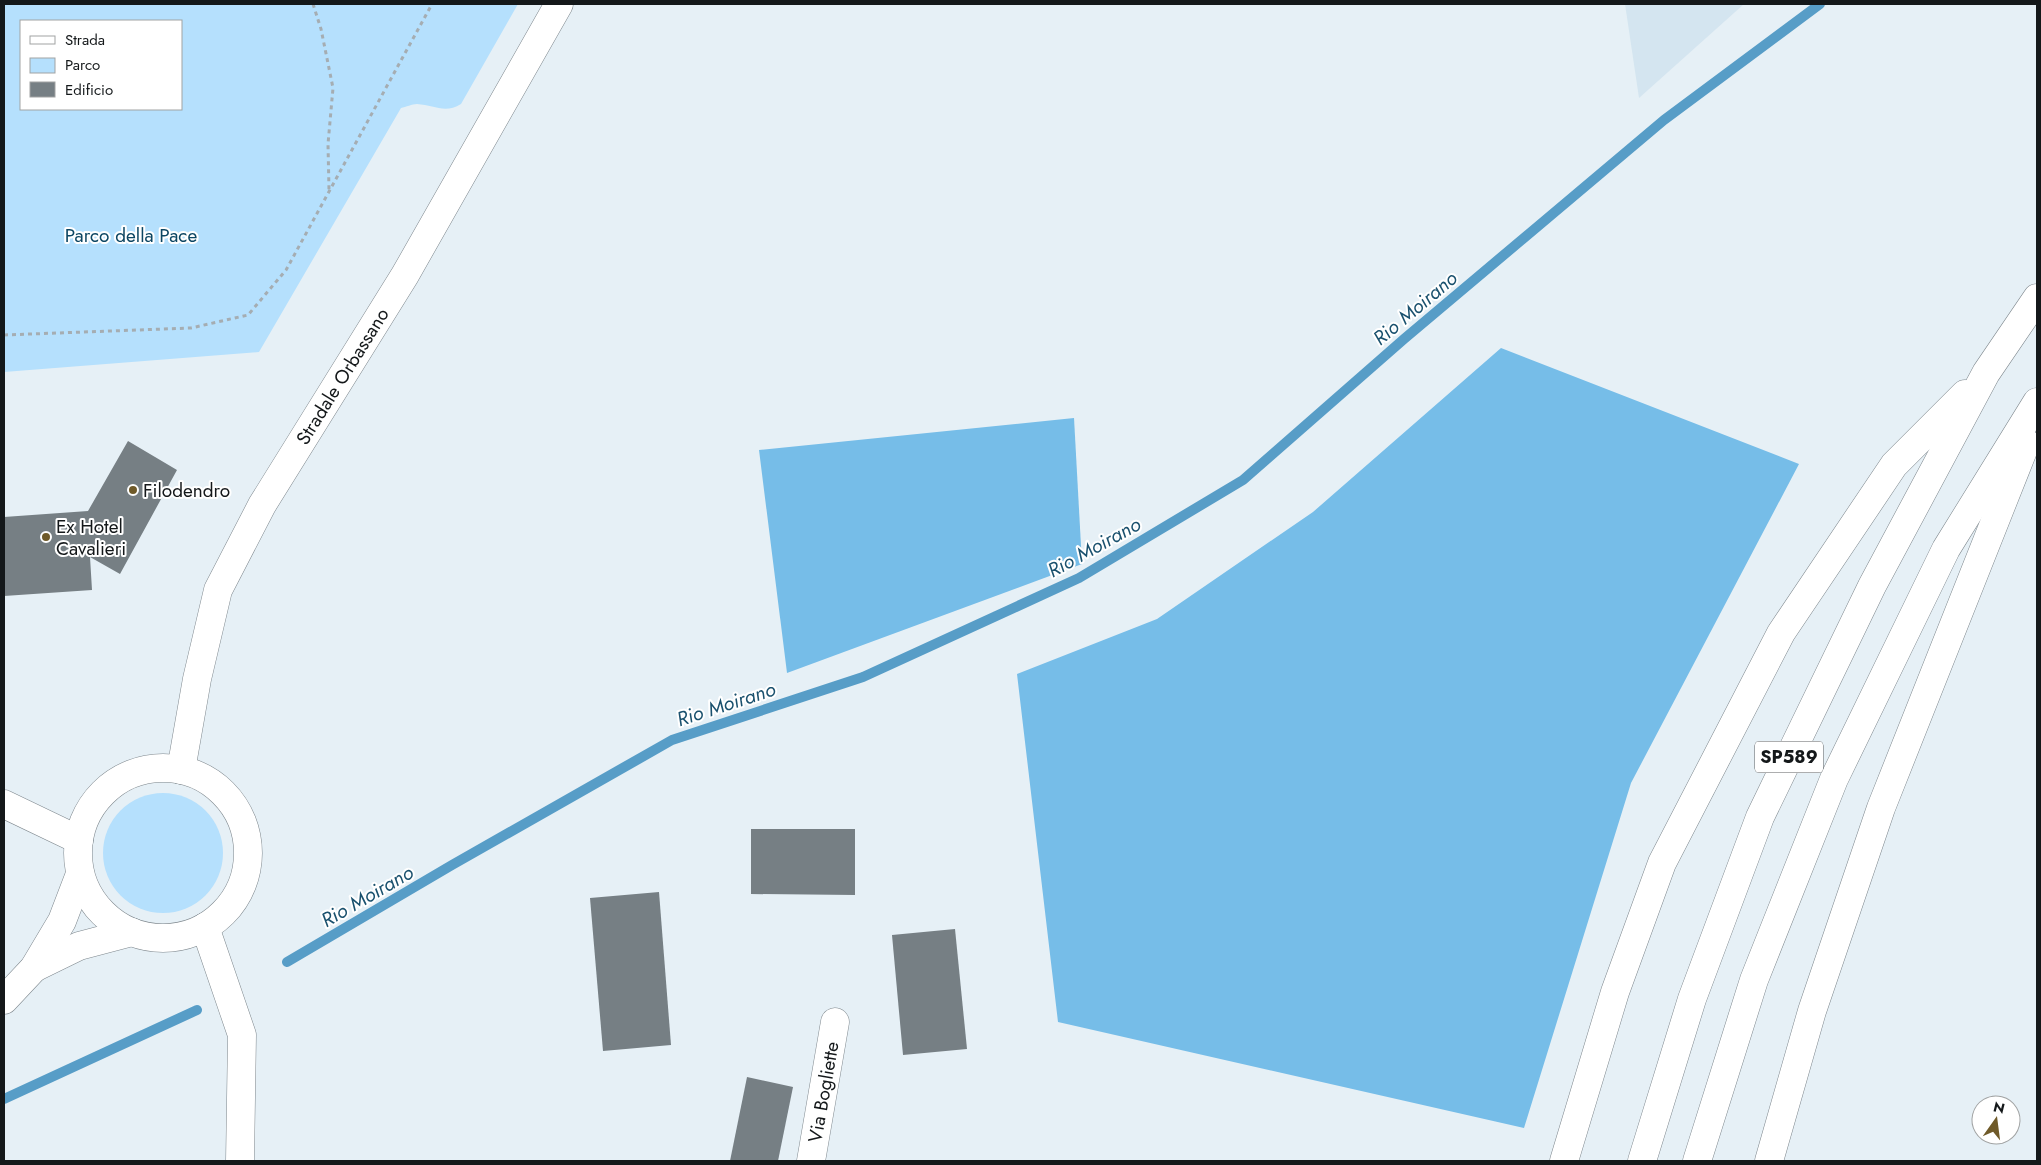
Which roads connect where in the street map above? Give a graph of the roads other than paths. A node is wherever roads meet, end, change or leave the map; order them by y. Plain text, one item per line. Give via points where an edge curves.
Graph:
1 (559, 4) edge
2 (2037, 298) edge
3 (1986, 373) junction
4 (2037, 402) edge
5 (2037, 415) edge
6 (182, 770) junction
7 (4, 804) edge
8 (78, 840) junction
9 (80, 874) junction
10 (205, 928) junction
11 (132, 932) junction
12 (34, 968) junction
13 (4, 1000) edge
14 (835, 1022) dead end
15 (240, 1161) edge
16 (811, 1161) edge
17 (1564, 1161) edge
18 (1642, 1161) edge
19 (1697, 1161) edge
20 (1769, 1161) edge

1 - 6 main road, Stradale Orbassano via 405,275 262,505 218,590 197,679
2 - 3 main road, SP589
3 - 17 main road via 1894,465 1781,633 1662,863 1615,992
3 - 18 main road, SP589 via 1872,586 1760,817 1692,999
4 - 19 main road, SP589 via 1946,548 1834,779 1754,980
5 - 20 main road via 1881,808 1812,1011
6 - 8 main road via 154,768 127,776 104,791 87,814
6 - 10 main road via 209,781 230,801 244,827 248,855 243,884 228,909
7 - 8 main road
8 - 9 main road
9 - 11 main road via 91,899 108,919
9 - 12 main road via 62,921
10 - 11 main road via 181,936 156,938
10 - 15 main road via 242,1035
11 - 12 main road via 80,946
12 - 13 main road
14 - 16 main road, Via Bogliette

